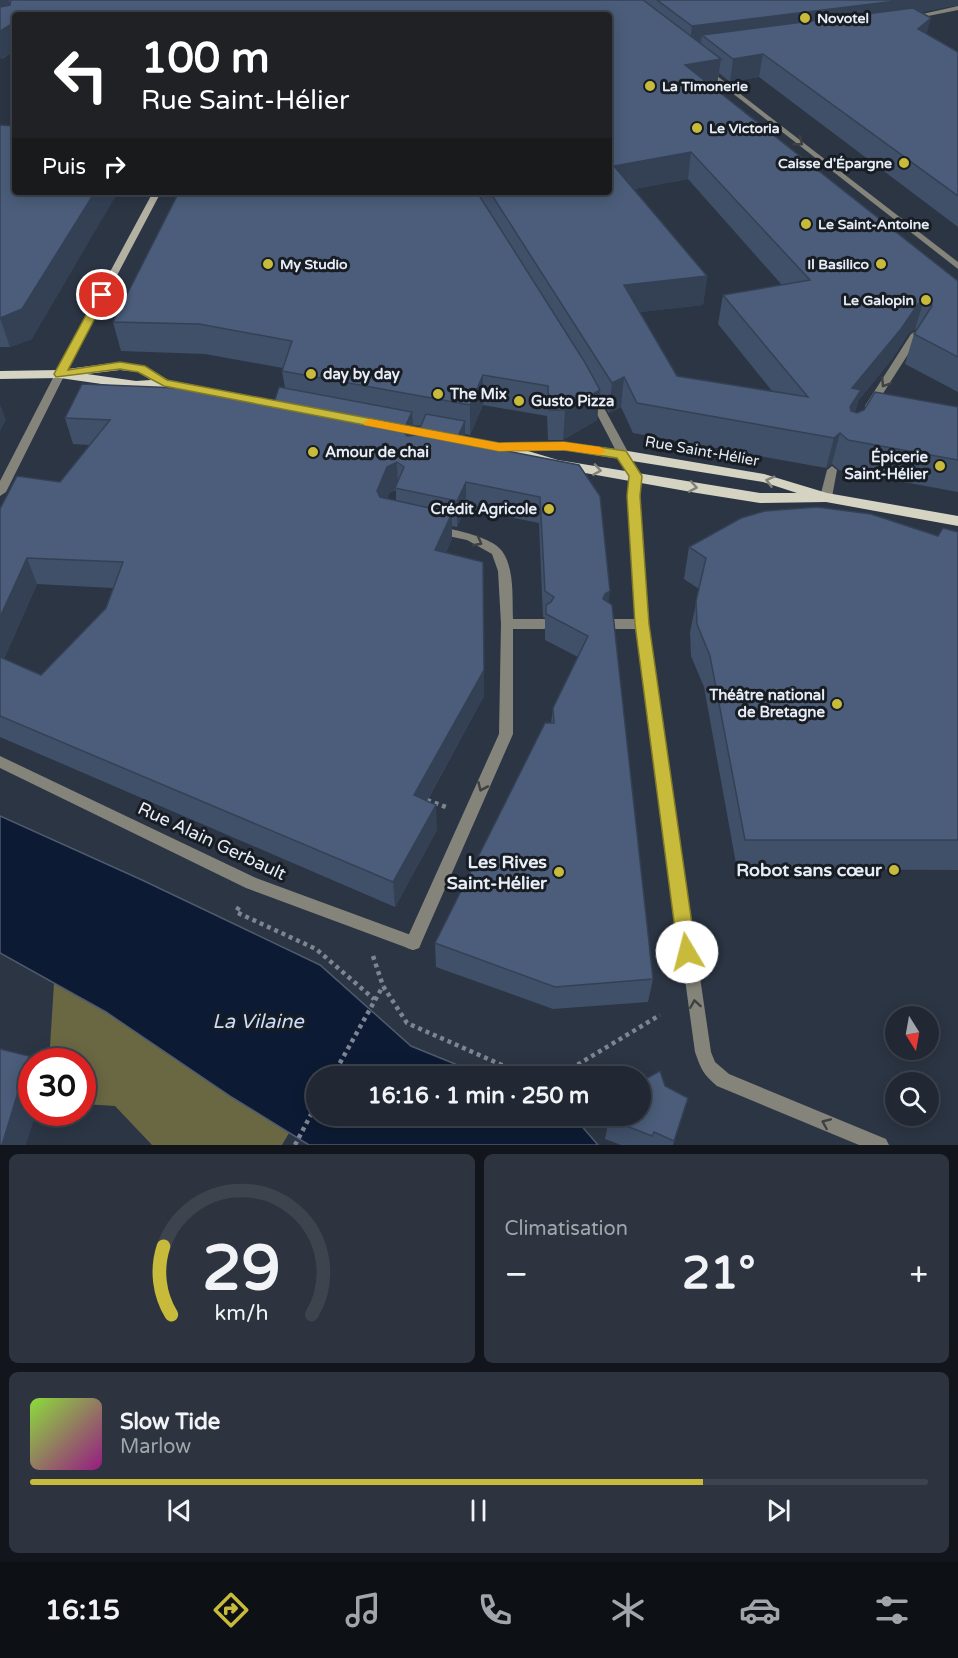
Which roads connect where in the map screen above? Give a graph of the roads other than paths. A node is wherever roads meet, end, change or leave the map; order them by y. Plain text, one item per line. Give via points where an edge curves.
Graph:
1 (958, 8) edge
2 (908, 26) edge
3 (701, 66) edge
4 (155, 195) edge
5 (958, 266) edge
6 (916, 334) edge
7 (60, 374) junction
8 (0, 375) edge
9 (589, 390) edge
10 (305, 410) edge
11 (861, 419) edge
12 (381, 425) edge
13 (499, 447) junction
14 (622, 454) junction
15 (832, 470) edge
16 (635, 476) junction
17 (0, 492) edge
18 (826, 497) junction
19 (958, 521) edge
20 (428, 528) edge
21 (507, 624) junction
22 (544, 624) edge
23 (608, 624) edge
24 (642, 624) junction
25 (0, 762) edge
26 (880, 1145) edge

1 - 2 street via 898,20
3 -> 5 street
4 - 7 street
6 -> 11 street
7 - 8 main road
7 - 10 main road via 136,385 164,383
7 - 17 street
9 - 14 street
12 - 13 main road, Rue Saint-Hélier via 421,437
13 - 14 main road, Rue Saint-Hélier via 564,446
13 -> 16 main road, Rue Saint-Hélier via 557,464
14 - 16 street
18 -> 14 main road, Rue Saint-Hélier via 764,478
15 - 18 street
16 -> 18 main road, Rue Saint-Hélier via 760,498
16 - 24 street
18 - 19 main road, Rue Saint-Hélier
20 -> 21 street via 470,537 497,552 504,571
21 - 22 street
21 -> 25 street, Rue Alain Gerbault via 506,734 413,943 251,883
23 - 24 street
26 -> 24 street via 723,1080 709,1068 694,998

